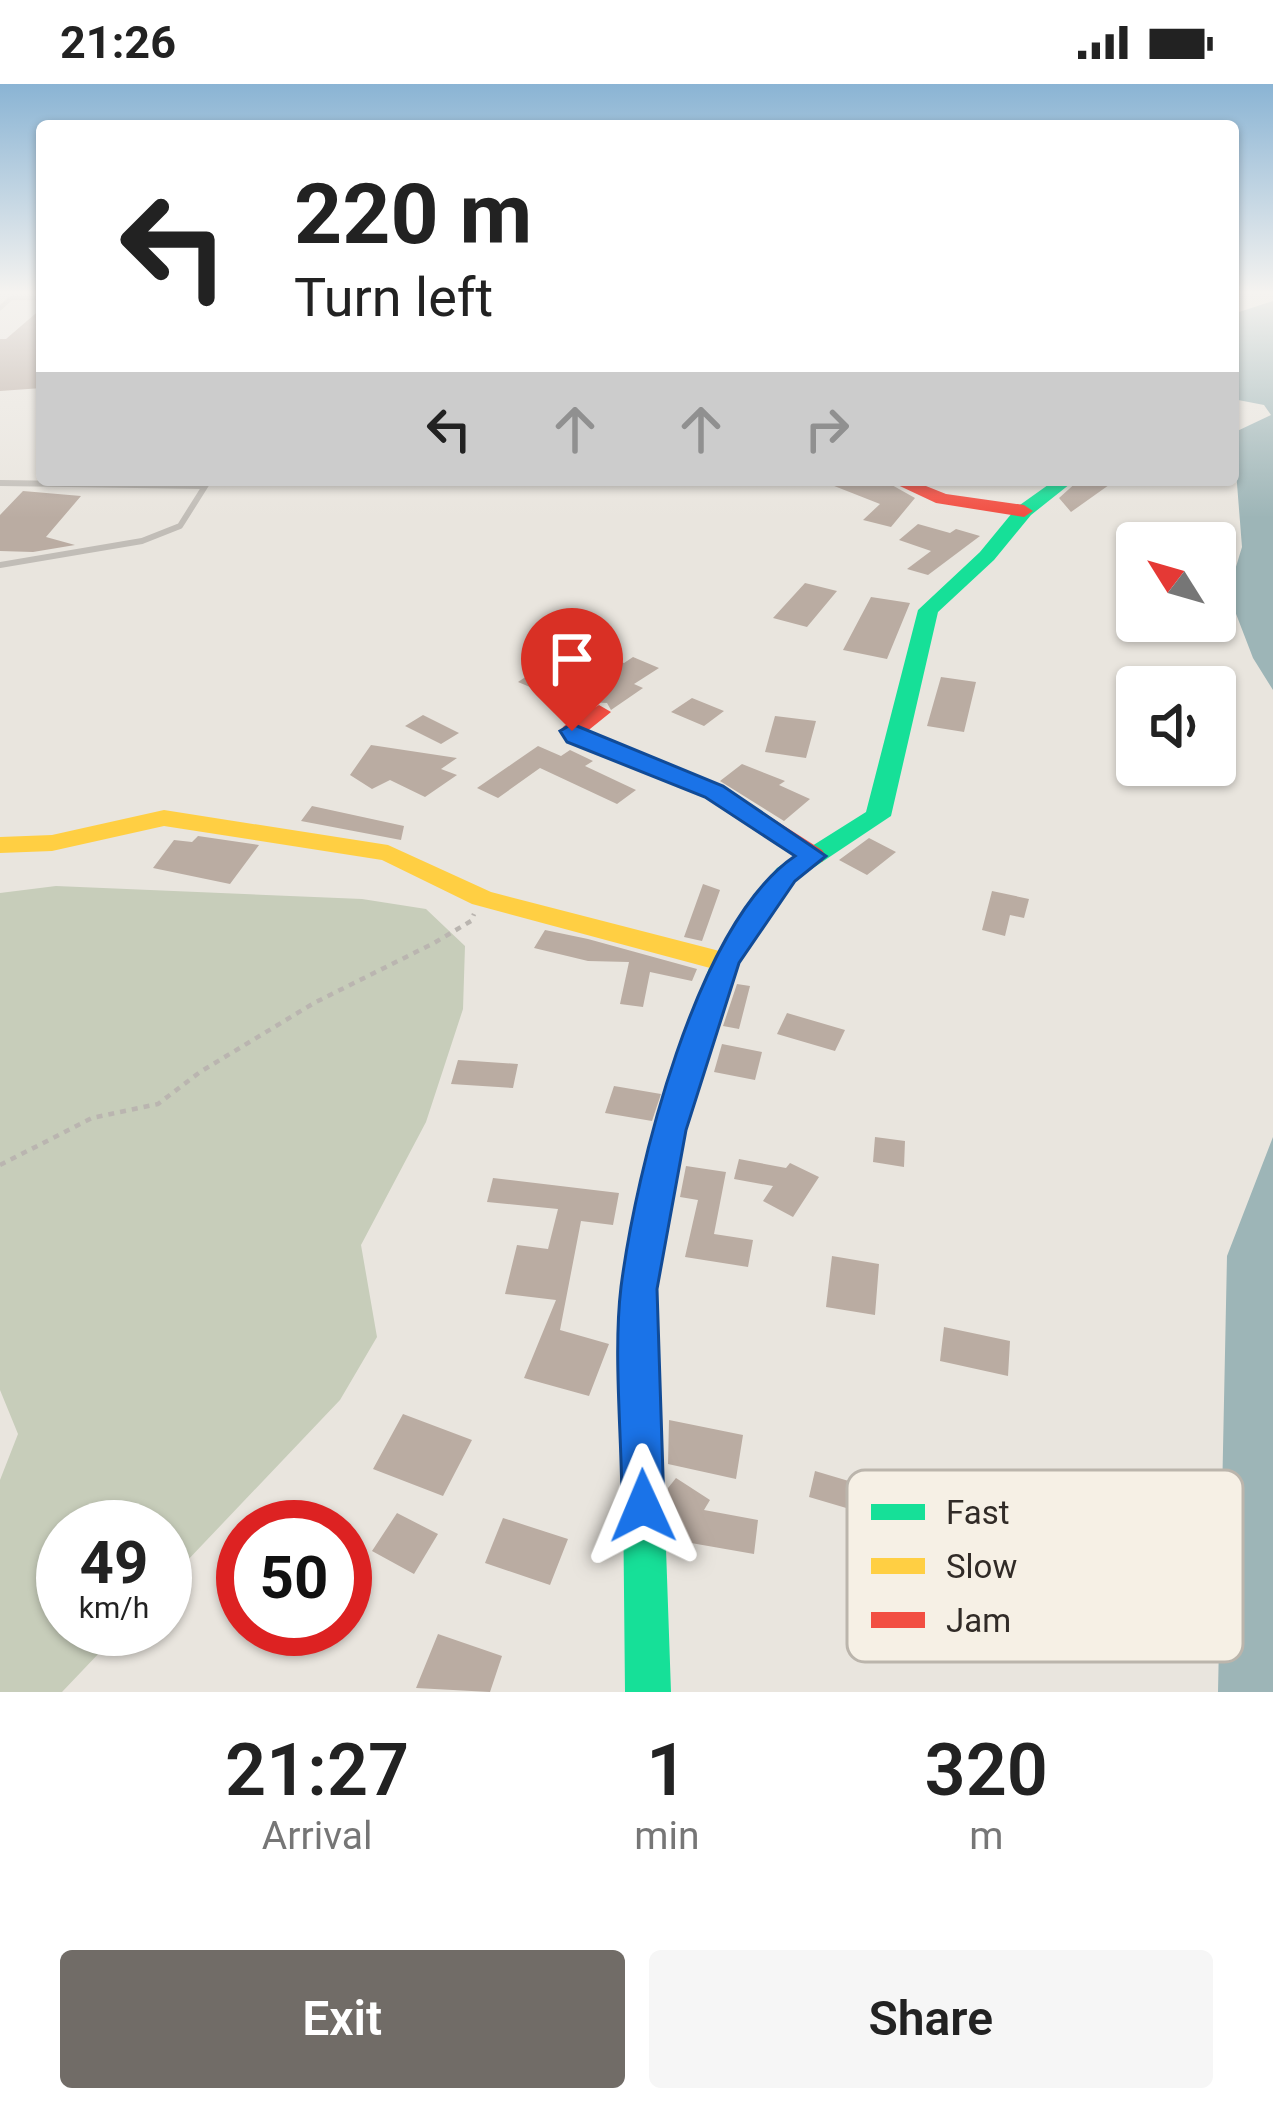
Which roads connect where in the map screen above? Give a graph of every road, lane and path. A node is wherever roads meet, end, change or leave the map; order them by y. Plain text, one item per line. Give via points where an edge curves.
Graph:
1 (0, 483) edge
2 (36, 483) edge
3 (205, 486) edge
4 (911, 486) edge
5 (1058, 486) edge
6 (1024, 512) junction
7 (0, 565) edge
8 (599, 712) dead end
9 (0, 845) edge
10 (813, 856) junction
11 (482, 898) junction
12 (725, 962) junction
13 (0, 1166) edge
14 (648, 1692) edge

1 - 2 lane
3 - 7 lane via 180,526 142,541
4 - 6 main road
5 - 6 main road
6 - 10 main road via 928,610 878,816
8 - 10 main road via 572,731 575,737 714,792
9 - 11 main road via 52,843 164,818 388,853
10 - 12 main road via 786,874
11 - 12 main road
11 - 13 path via 471,921 314,1003 158,1104 92,1118
12 - 14 main road via 670,1130 639,1289

